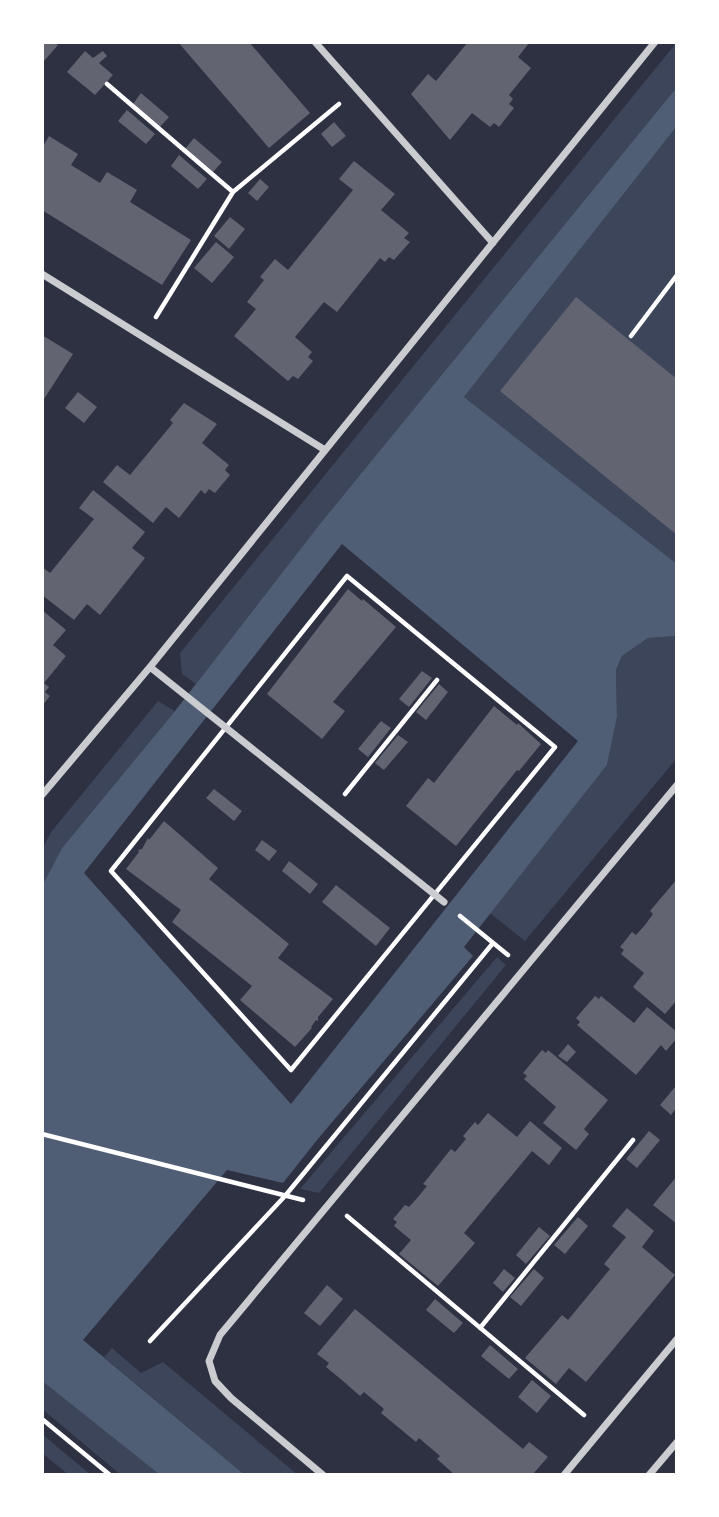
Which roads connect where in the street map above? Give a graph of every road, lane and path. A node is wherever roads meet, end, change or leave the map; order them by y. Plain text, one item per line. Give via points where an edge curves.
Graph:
1 (315, 42) edge
2 (655, 42) edge
3 (107, 85) dead end
4 (356, 90) junction
5 (233, 192) junction
6 (493, 243) junction
7 (42, 274) edge
8 (677, 275) edge
9 (631, 336) dead end
10 (143, 337) junction
11 (325, 450) junction
12 (150, 667) junction
13 (437, 680) dead end
14 (677, 785) edge
15 (42, 795) edge
16 (331, 811) junction
17 (444, 902) dead end
18 (477, 930) dead end
19 (493, 943) junction
20 (524, 969) junction
21 (42, 1134) edge
22 (633, 1140) dead end
23 (285, 1196) junction
24 (330, 1202) junction
25 (480, 1328) junction
26 (677, 1339) edge
27 (150, 1341) dead end
28 (42, 1419) edge
29 (601, 1430) junction
30 (677, 1442) edge
31 (110, 1475) edge
32 (323, 1475) edge
33 (564, 1475) edge
34 (649, 1475) edge

1 - 4 street
2 - 6 street
3 - 5 path
4 - 5 path
4 - 6 street
5 - 10 path
6 - 11 street
7 - 10 street
8 - 9 path
10 - 11 street
11 - 12 street
12 - 15 street
12 - 16 street
13 - 16 path
14 - 20 street
16 - 17 street
18 - 19 path
19 - 20 path
19 - 23 path
20 - 24 street
21 - 23 path
22 - 25 path
23 - 27 path
24 - 25 path
24 - 32 street via 220,1335 209,1361 215,1381 231,1398
25 - 29 path
26 - 29 street
28 - 31 path
29 - 33 street
30 - 34 street

